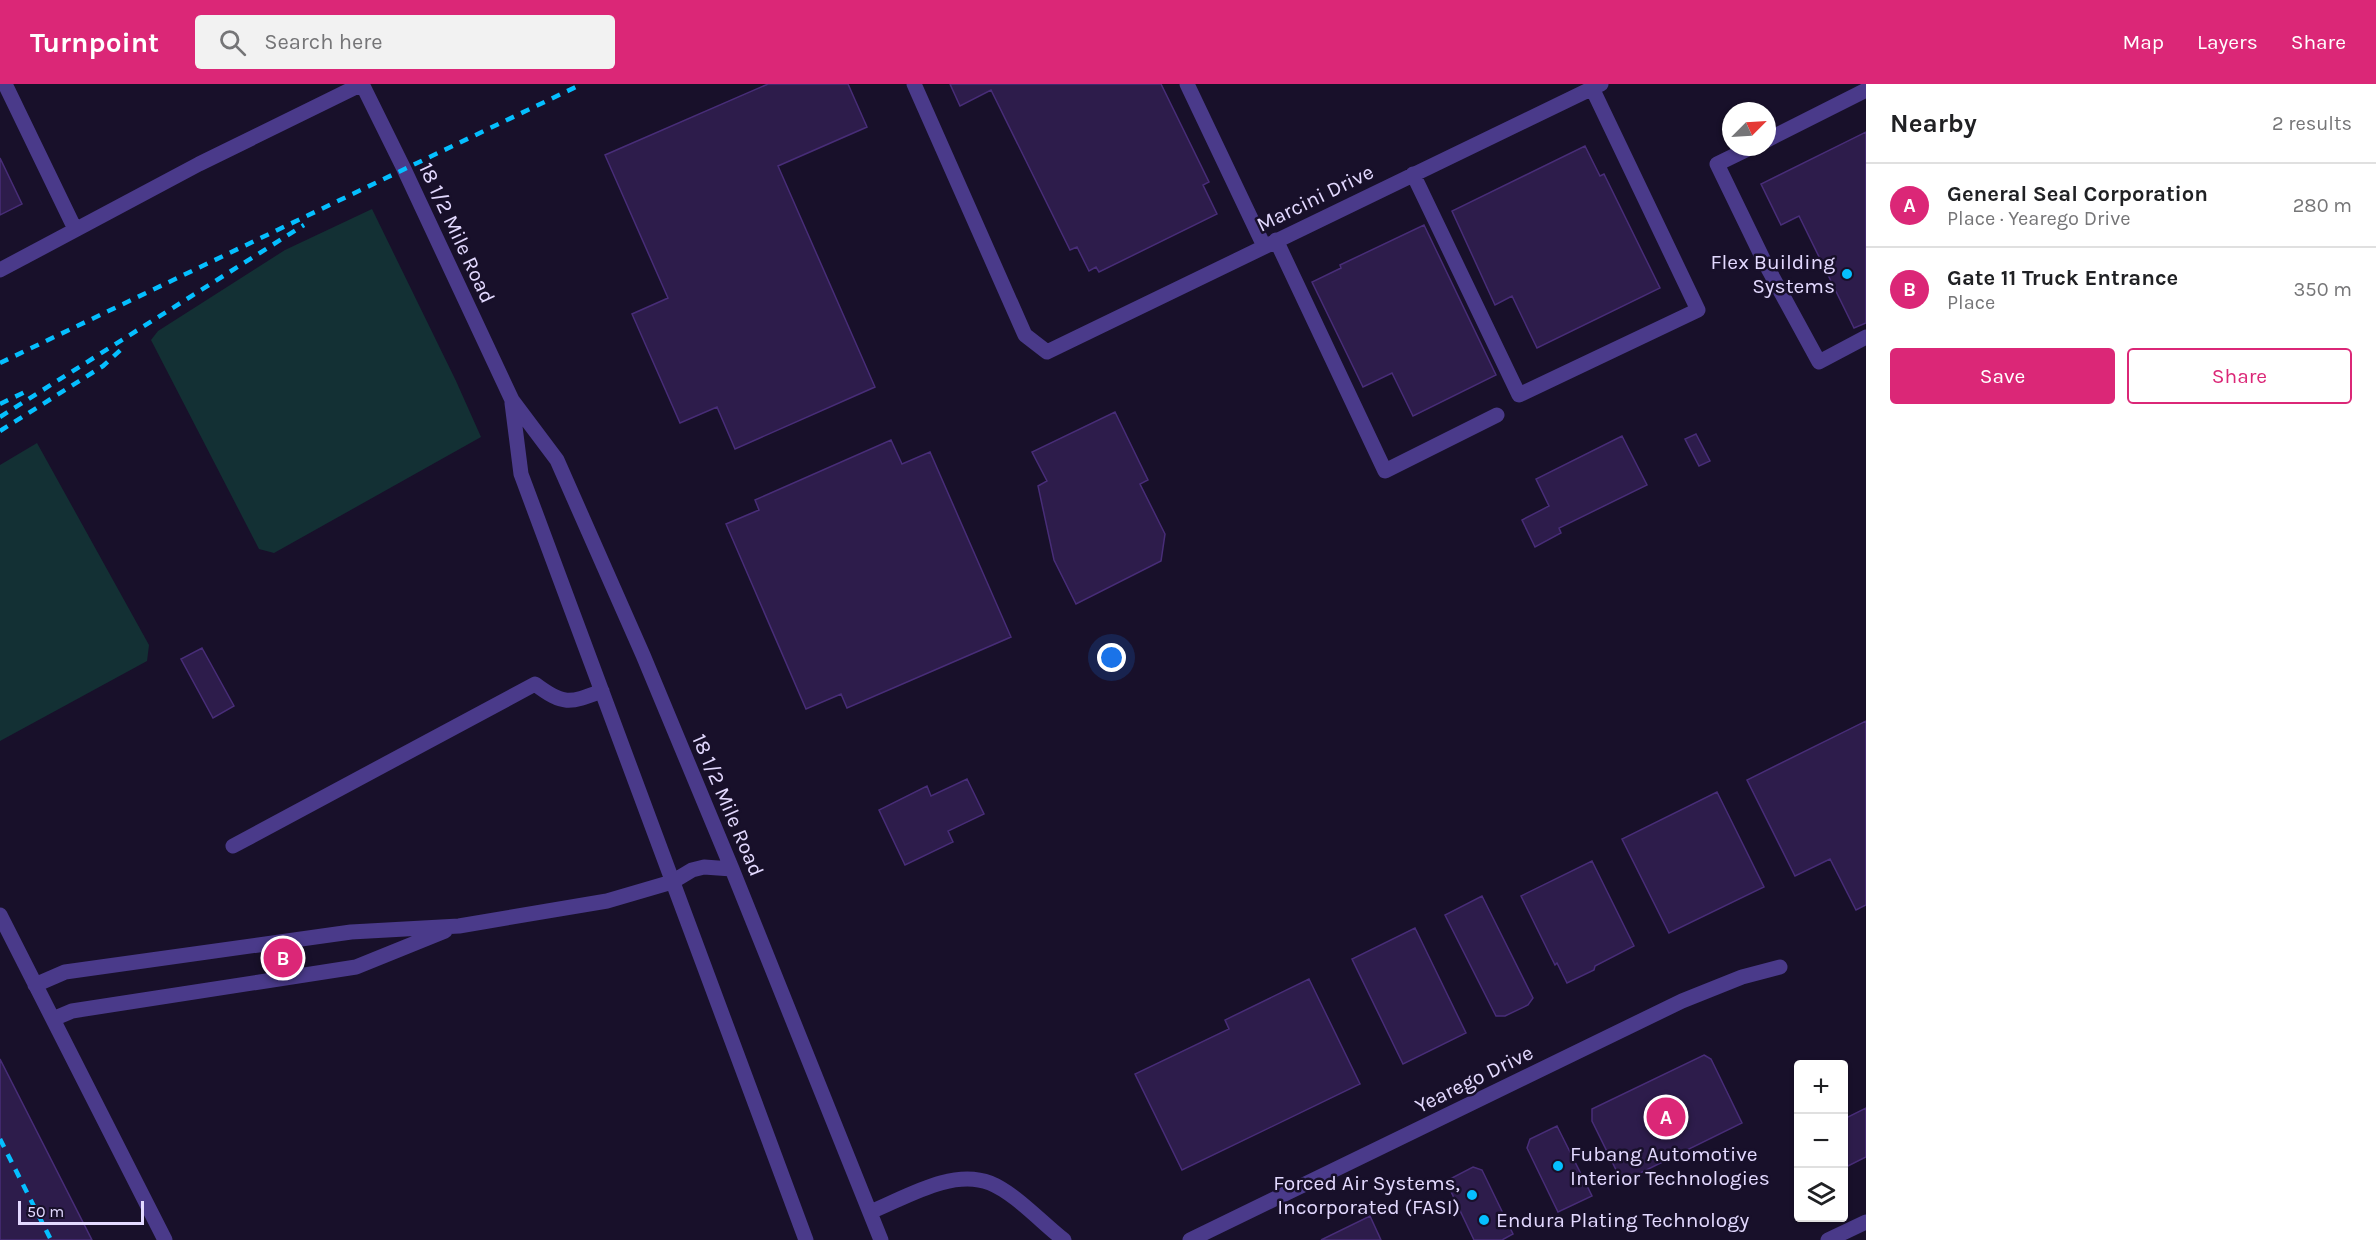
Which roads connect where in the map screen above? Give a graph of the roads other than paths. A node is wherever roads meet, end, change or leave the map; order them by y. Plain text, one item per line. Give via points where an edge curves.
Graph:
1 (5, 84) edge
2 (362, 84) edge
3 (914, 84) edge
4 (1187, 84) edge
5 (1597, 86) edge
6 (1866, 90) edge
7 (1776, 135) edge
8 (1733, 156) edge
9 (1413, 174) junction
10 (75, 229) junction
11 (1270, 243) junction
12 (0, 270) edge
13 (1866, 338) edge
14 (512, 400) junction
15 (1497, 415) dead end
16 (602, 691) junction
17 (233, 846) dead end
18 (732, 868) junction
19 (672, 882) junction
20 (0, 915) edge
21 (459, 926) junction
22 (1780, 967) dead end
23 (35, 985) junction
24 (53, 1019) junction
25 (870, 1212) junction
26 (1866, 1222) edge
27 (165, 1240) edge
28 (806, 1240) edge
29 (880, 1240) edge
30 (1064, 1240) edge
31 (1190, 1240) edge
32 (1828, 1240) edge

1 - 10 street
2 - 10 street
2 - 14 street, 18 1/2 Mile Road
3 - 11 street, Marcini Drive via 1025,335 1047,352
4 - 11 street
5 - 9 street, Marcini Drive
5 - 9 street via 1698,310 1519,395
6 - 7 street
8 - 13 street via 1717,164 1819,362
9 - 11 street, Marcini Drive
10 - 12 street
11 - 15 street via 1385,471
14 - 16 street, 18 1/2 Mile Road via 521,474
14 - 18 street, 18 1/2 Mile Road via 557,459
16 - 17 street via 571,702 550,696 535,684
16 - 19 street, 18 1/2 Mile Road
18 - 19 street via 704,867
18 - 25 street, 18 1/2 Mile Road
19 - 21 street via 583,906
19 - 28 street, 18 1/2 Mile Road
20 - 23 street
21 - 23 street via 351,932 65,972
21 - 24 street via 356,966 72,1011
22 - 31 street, Yearego Drive via 1716,986 1682,1001
23 - 24 street
24 - 27 street
25 - 29 street, 18 1/2 Mile Road
25 - 30 street via 935,1186 972,1178 1007,1193
26 - 32 street

